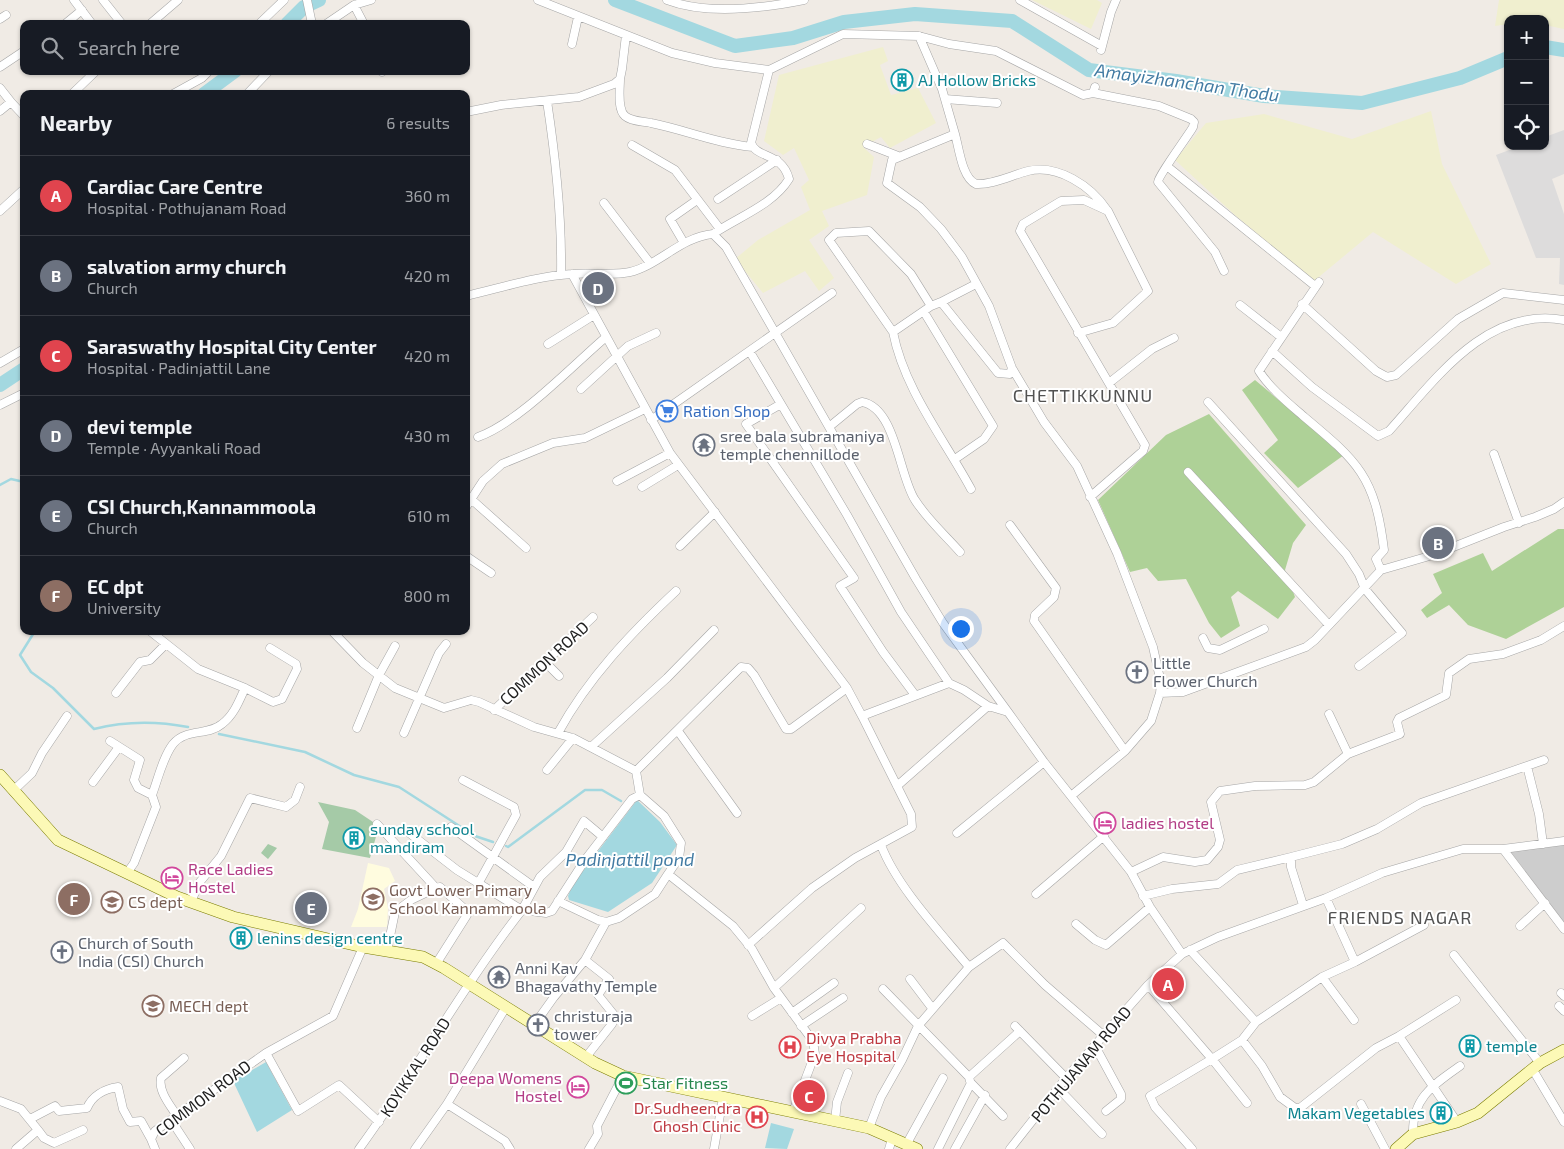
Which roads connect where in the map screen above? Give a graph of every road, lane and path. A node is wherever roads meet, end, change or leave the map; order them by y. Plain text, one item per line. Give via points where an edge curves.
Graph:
1 (75, 0) edge
2 (103, 0) edge
3 (178, 0) edge
4 (284, 0) edge
5 (307, 0) edge
6 (371, 0) edge
7 (538, 0) edge
8 (668, 0) edge
9 (804, 0) edge
10 (1020, 0) edge
11 (1116, 0) edge
12 (354, 5) junction
13 (82, 10) junction
14 (578, 17) junction
15 (70, 20) edge
16 (89, 20) edge
17 (119, 20) edge
18 (155, 20) edge
19 (263, 20) edge
20 (311, 20) edge
21 (332, 20) edge
22 (362, 20) edge
23 (626, 35) junction
24 (919, 36) junction
25 (572, 44) dead end
26 (20, 54) edge
27 (0, 67) edge
28 (768, 70) junction
29 (92, 75) edge
30 (205, 75) edge
31 (265, 75) edge
32 (620, 78) junction
33 (0, 88) edge
34 (76, 90) edge
35 (180, 90) edge
36 (252, 90) edge
37 (945, 99) junction
38 (547, 101) junction
39 (11, 102) junction
40 (997, 103) dead end
41 (0, 111) edge
42 (470, 111) edge
43 (20, 112) edge
44 (955, 134) junction
45 (867, 144) dead end
46 (632, 145) dead end
47 (753, 147) junction
48 (898, 156) junction
49 (777, 160) junction
50 (1168, 167) junction
51 (20, 193) edge
52 (718, 199) dead end
53 (697, 200) junction
54 (604, 203) dead end
55 (0, 211) edge
56 (1108, 211) junction
57 (716, 231) junction
58 (684, 243) junction
59 (650, 263) junction
60 (1224, 271) dead end
61 (572, 274) junction
62 (561, 275) junction
63 (976, 284) junction
64 (832, 293) dead end
65 (470, 295) edge
66 (1564, 300) edge
67 (941, 302) junction
68 (1302, 304) junction
69 (1240, 305) dead end
70 (931, 306) junction
71 (924, 312) junction
72 (594, 315) junction
73 (1564, 320) edge
74 (893, 332) junction
75 (1078, 332) junction
76 (656, 333) dead end
77 (775, 333) junction
78 (606, 337) junction
79 (1282, 337) junction
80 (1174, 338) dead end
81 (548, 344) dead end
82 (20, 351) edge
83 (1272, 351) junction
84 (750, 352) junction
85 (617, 356) junction
86 (0, 363) edge
87 (1012, 368) junction
88 (1109, 383) junction
89 (581, 389) dead end
90 (20, 395) edge
91 (1208, 402) dead end
92 (781, 404) junction
93 (0, 405) edge
94 (645, 409) junction
95 (650, 420) junction
96 (829, 427) junction
97 (478, 437) dead end
98 (670, 453) junction
99 (1494, 454) dead end
100 (955, 459) junction
101 (678, 465) junction
102 (1188, 472) dead end
103 (617, 481) dead end
104 (642, 487) dead end
105 (971, 489) dead end
106 (1090, 497) junction
107 (471, 499) joint
108 (1564, 502) edge
109 (715, 512) junction
110 (1519, 523) junction
111 (1010, 525) dead end
112 (680, 546) dead end
113 (526, 548) dead end
114 (960, 552) dead end
115 (470, 559) edge
116 (1381, 570) junction
117 (491, 573) dead end
118 (1365, 590) junction
119 (676, 591) dead end
120 (593, 617) dead end
121 (1330, 626) junction
122 (1564, 626) edge
123 (1264, 629) dead end
124 (714, 630) dead end
125 (155, 635) edge
126 (336, 635) edge
127 (1203, 638) dead end
128 (166, 644) junction
129 (446, 644) dead end
130 (395, 646) dead end
131 (270, 648) dead end
132 (545, 662) junction
133 (1359, 666) dead end
134 (379, 675) junction
135 (559, 676) dead end
136 (949, 684) junction
137 (245, 688) junction
138 (847, 688) junction
139 (116, 693) dead end
140 (1160, 693) junction
141 (915, 695) junction
142 (419, 698) junction
143 (988, 706) junction
144 (494, 710) junction
145 (1008, 712) junction
146 (1329, 714) dead end
147 (67, 716) dead end
148 (862, 716) junction
149 (357, 728) dead end
150 (678, 731) junction
151 (404, 733) dead end
152 (558, 733) junction
153 (574, 738) junction
154 (110, 741) dead end
155 (119, 747) junction
156 (591, 747) junction
157 (1125, 751) junction
158 (1348, 754) junction
159 (1544, 760) dead end
160 (1044, 762) junction
161 (1527, 766) junction
162 (547, 770) dead end
163 (636, 771) junction
164 (0, 775) edge
165 (463, 780) dead end
166 (93, 782) dead end
167 (897, 786) junction
168 (300, 787) dead end
169 (14, 790) junction
170 (152, 794) junction
171 (640, 795) junction
172 (1072, 796) junction
173 (737, 813) dead end
174 (377, 824) dead end
175 (452, 827) dead end
176 (408, 832) dead end
177 (957, 833) dead end
178 (1104, 836) junction
179 (603, 837) junction
180 (1564, 841) edge
181 (1544, 844) junction
182 (881, 845) junction
183 (1503, 849) junction
184 (1291, 856) junction
185 (492, 857) junction
186 (1130, 872) junction
187 (127, 873) junction
188 (668, 874) junction
189 (478, 884) junction
190 (534, 887) junction
191 (436, 888) junction
192 (1036, 894) dead end
193 (1143, 896) junction
194 (1326, 898) junction
195 (558, 901) junction
196 (191, 902) junction
197 (1545, 903) junction
198 (1303, 905) junction
199 (1150, 907) junction
200 (861, 908) dead end
201 (522, 910) junction
202 (606, 922) junction
203 (1076, 924) dead end
204 (1424, 925) dead end
205 (1520, 926) dead end
206 (1564, 929) edge
207 (748, 945) junction
208 (363, 947) junction
209 (1190, 950) junction
210 (386, 951) junction
211 (1182, 954) junction
212 (1454, 954) dead end
213 (585, 960) junction
214 (1355, 962) junction
215 (436, 964) junction
216 (969, 967) junction
217 (1322, 977) junction
218 (910, 979) dead end
219 (834, 982) dead end
220 (470, 984) junction
221 (1148, 985) junction
222 (774, 988) junction
223 (883, 989) dead end
224 (782, 998) junction
225 (843, 998) dead end
226 (1456, 1000) dead end
227 (506, 1007) junction
228 (932, 1008) junction
229 (792, 1013) junction
230 (752, 1016) dead end
231 (1354, 1020) dead end
232 (1256, 1022) junction
233 (534, 1025) junction
234 (801, 1026) junction
235 (918, 1026) junction
236 (1103, 1036) junction
237 (1398, 1036) junction
238 (1242, 1040) junction
239 (1096, 1046) junction
240 (266, 1053) junction
241 (1562, 1054) edge
242 (586, 1057) junction
243 (184, 1058) dead end
244 (1212, 1059) junction
245 (1460, 1066) dead end
246 (1536, 1066) junction
247 (848, 1072) dead end
248 (623, 1076) junction
249 (943, 1078) dead end
250 (1066, 1078) junction
251 (970, 1080) junction
252 (1433, 1086) junction
253 (1058, 1088) junction
254 (985, 1095) junction
255 (723, 1098) junction
256 (0, 1101) edge
257 (1247, 1103) dead end
258 (447, 1104) junction
259 (1361, 1104) dead end
260 (1106, 1111) dead end
261 (793, 1112) junction
262 (1003, 1116) dead end
263 (174, 1118) junction
264 (30, 1119) junction
265 (835, 1121) junction
266 (379, 1122) junction
267 (1456, 1122) junction
268 (1564, 1122) edge
269 (869, 1128) junction
270 (38, 1130) junction
271 (83, 1130) dead end
272 (1102, 1134) dead end
273 (1413, 1134) junction
274 (151, 1139) junction
275 (890, 1144) edge
276 (906, 1145) junction
277 (16, 1149) edge
278 (155, 1149) edge
279 (190, 1149) edge
280 (359, 1149) edge
281 (415, 1149) edge
282 (510, 1149) edge
283 (589, 1149) edge
284 (714, 1149) edge
285 (918, 1149) edge
286 (938, 1149) edge
287 (955, 1149) edge
288 (1010, 1149) edge
289 (1192, 1149) edge
290 (1385, 1149) edge
291 (1396, 1149) edge

1 - 13 street
2 - 17 street
3 - 18 street
4 - 19 street
5 - 20 street
6 - 12 street
7 - 14 street
8 - 9 street via 703,8 776,6
10 - 11 street via 1102,49
12 - 21 street
12 - 22 street
13 - 15 street
13 - 16 street
14 - 23 street
14 - 25 street
23 - 28 street via 672,53
23 - 32 street
24 - 28 street via 843,34
24 - 37 street
24 - 50 street via 996,51 1083,95 1094,90 1159,106 1191,119 1193,127
26 - 27 street
28 - 47 street via 751,137
29 - 34 street
30 - 35 street
31 - 36 street
32 - 38 street via 614,84 579,97
32 - 47 street via 621,108 632,120 686,130 726,144
33 - 39 street
37 - 40 street
37 - 44 street
38 - 42 street
38 - 62 street via 562,223
39 - 41 street
39 - 43 street
44 - 48 street
44 - 56 street via 971,182 976,184 1030,170 1049,170 1068,176 1098,196
45 - 48 street
46 - 53 street via 675,170
47 - 49 street
48 - 63 street via 889,167 887,183 920,207 941,229 962,257
49 - 52 street
49 - 57 street via 787,171 789,179 781,190
50 - 60 street via 1158,177 1162,188 1215,252
50 - 68 street via 1316,286 1319,282 1308,298
51 - 55 street
53 - 57 street
53 - 58 street via 670,219
54 - 59 street
56 - 75 street via 1148,291 1114,323
56 - 75 street via 1084,200 1061,201 1023,224 1020,231
57 - 58 street
57 - 77 street
58 - 59 street
59 - 61 street via 629,272
61 - 62 street
61 - 72 street
62 - 65 street
63 - 67 street
63 - 87 street via 989,306
64 - 77 street
66 - 68 street via 1503,294 1458,319 1396,375 1387,377 1376,371
67 - 70 street
67 - 87 street via 998,373 1010,374
68 - 79 street
69 - 79 street
70 - 71 street
70 - 74 street via 911,274 869,231 836,233 829,240
71 - 74 street
71 - 100 street via 993,426 984,439
72 - 78 street
72 - 81 street
73 - 83 street via 1549,318 1491,331 1460,354 1389,431 1378,436 1312,387
74 - 100 street via 899,356 918,398
75 - 88 street
76 - 85 street via 628,346
77 - 84 street
77 - 96 street
78 - 85 street
78 - 97 street via 522,410 493,432
79 - 83 street
80 - 88 street via 1152,349
82 - 86 street
83 - 116 street via 1259,371 1264,378 1293,408 1342,448 1363,472 1380,516 1384,550 1376,559
84 - 92 street
84 - 95 street
85 - 89 street
85 - 94 street
87 - 106 street via 1044,422 1077,466
88 - 106 street via 1146,445
90 - 93 street
91 - 118 street via 1346,554
92 - 136 street via 902,612
92 - 141 street via 746,424 854,578 840,586
94 - 95 street
94 - 107 street via 585,438 553,443 502,464 483,480
95 - 98 street
96 - 114 street via 856,404 871,405 888,426 915,501
96 - 145 street via 942,623
98 - 101 street
98 - 103 street
99 - 110 street
100 - 105 street
101 - 104 street
101 - 109 street
102 - 121 street
106 - 140 street via 1117,553 1152,647 1161,684
107 - 113 street
108 - 110 street
109 - 112 street
109 - 138 street
110 - 116 street via 1433,555
111 - 157 street via 1056,588 1054,598 1035,615 1034,621
115 - 117 street
116 - 118 street
118 - 121 street
118 - 133 street via 1402,633
119 - 152 street via 582,692
120 - 132 street, COMMON ROAD
121 - 140 street via 1306,647 1183,692
122 - 158 street via 1541,640 1503,654 1469,659 1449,673 1446,696 1399,718 1400,734
123 - 127 street via 1220,650 1208,648
124 - 156 street
125 - 128 street
126 - 134 street
128 - 137 street via 198,669
128 - 139 street via 150,660 140,662
129 - 142 street
130 - 134 street
131 - 137 street via 296,664 297,669 282,699 273,702
132 - 135 street
132 - 144 street, COMMON ROAD
134 - 142 street via 395,688
134 - 149 street
136 - 141 street
136 - 143 street
137 - 170 street via 233,713 222,725 193,732 172,745
138 - 148 street
138 - 150 street via 791,729 786,729 754,675 748,668 741,667
140 - 157 street via 1151,722
141 - 148 street
142 - 144 street via 444,708 471,700
142 - 151 street
143 - 145 street
143 - 167 street
144 - 152 street
145 - 160 street
146 - 158 street
147 - 169 street via 32,772
148 - 167 street
150 - 163 street
150 - 173 street
152 - 153 street
153 - 156 street
153 - 162 street
154 - 155 street
155 - 166 street
155 - 170 street via 140,760 134,780 138,788
156 - 163 street
157 - 172 street
158 - 186 street via 1314,782 1305,785 1255,786 1220,791 1211,802 1220,840 1206,860 1195,862 1163,857
159 - 161 street
160 - 172 street
160 - 177 street
161 - 181 street
161 - 184 street via 1421,802 1342,844
163 - 171 street
164 - 169 main road
165 - 185 street via 516,811
167 - 182 street via 914,823 907,831
168 - 196 street via 295,800 286,807 250,798 221,856 199,884
169 - 187 main road via 58,840
170 - 187 street via 156,807
171 - 179 street via 632,800
171 - 188 street via 664,816 681,843 679,858
172 - 178 street
174 - 191 street
175 - 185 street
176 - 189 street
178 - 186 street
178 - 192 street
179 - 190 street, KOYIKKAL ROAD via 584,821 566,852
179 - 195 street
180 - 181 street, POTHUJANAM ROAD
181 - 183 street, POTHUJANAM ROAD
182 - 207 street via 855,858 812,888
182 - 216 street via 888,861 922,910
183 - 194 street, POTHUJANAM ROAD via 1463,849 1382,873
183 - 197 street
184 - 193 street via 1237,870 1218,884
184 - 198 street via 1291,867
185 - 189 street
185 - 190 street
186 - 193 street
187 - 196 main road
188 - 202 street via 655,894 619,918
188 - 207 street via 732,926
189 - 201 street
190 - 201 street, KOYIKKAL ROAD
191 - 210 street via 395,912
191 - 215 street via 440,887 453,896 467,916
193 - 199 street
194 - 198 street, POTHUJANAM ROAD
194 - 214 street
195 - 201 street via 552,911 546,913
195 - 202 street
196 - 208 main road via 233,917
197 - 205 street
197 - 206 street
198 - 209 street, POTHUJANAM ROAD
199 - 203 street via 1106,945
199 - 211 street
200 - 222 street
201 - 220 street, KOYIKKAL ROAD
202 - 213 street
204 - 214 street
207 - 222 street
208 - 210 main road
208 - 240 street, COMMON ROAD via 333,1016
209 - 211 street, POTHUJANAM ROAD
209 - 232 street
210 - 215 main road via 423,957
211 - 221 street, POTHUJANAM ROAD
212 - 246 street
213 - 233 street
213 - 242 street via 609,979 598,995 615,1016
214 - 217 street
215 - 220 main road
216 - 228 street
216 - 236 street via 1003,943
217 - 231 street
217 - 232 street
218 - 228 street
219 - 229 street
220 - 227 main road
220 - 266 street, KOYIKKAL ROAD
221 - 236 street, POTHUJANAM ROAD
221 - 244 street
222 - 224 street
223 - 235 street
224 - 229 street
224 - 230 street
225 - 234 street
226 - 237 street
227 - 233 main road
227 - 258 street
228 - 235 street
229 - 234 street
232 - 238 street
233 - 242 main road
234 - 261 street via 813,1042 815,1054
235 - 251 street
235 - 269 street
236 - 239 street, POTHUJANAM ROAD
237 - 238 street via 1376,1048 1300,1108 1280,1097
237 - 252 street
238 - 244 street
239 - 250 street, POTHUJANAM ROAD
239 - 260 street via 1122,1099
240 - 263 street, COMMON ROAD
240 - 266 street, COMMON ROAD via 298,1111 339,1085
241 - 246 main road
242 - 248 main road
243 - 263 street via 161,1078 160,1083
244 - 257 street
244 - 289 street via 1150,1096 1155,1107
245 - 252 street
246 - 267 main road via 1478,1113
246 - 268 street
247 - 265 street
248 - 255 main road
248 - 283 street
249 - 276 street
250 - 251 street via 1017,1028
250 - 253 street, POTHUJANAM ROAD
251 - 254 street
251 - 286 street
252 - 267 street
252 - 273 street via 1415,1110
253 - 272 street
253 - 288 street, POTHUJANAM ROAD
254 - 262 street
254 - 287 street
255 - 261 main road
255 - 284 street
256 - 264 street via 21,1109
258 - 281 street
258 - 282 street via 505,1141
259 - 290 street
261 - 265 main road
263 - 274 street, COMMON ROAD via 155,1131
263 - 279 street
264 - 270 street
264 - 274 street via 55,1106 59,1111 87,1108 90,1099 109,1088 118,1087 130,1122 141,1121
265 - 269 main road
266 - 280 street, KOYIKKAL ROAD
267 - 273 main road
269 - 275 main road
270 - 271 street via 54,1143
270 - 277 street
273 - 291 main road
274 - 278 street, COMMON ROAD
275 - 276 main road
276 - 285 main road

